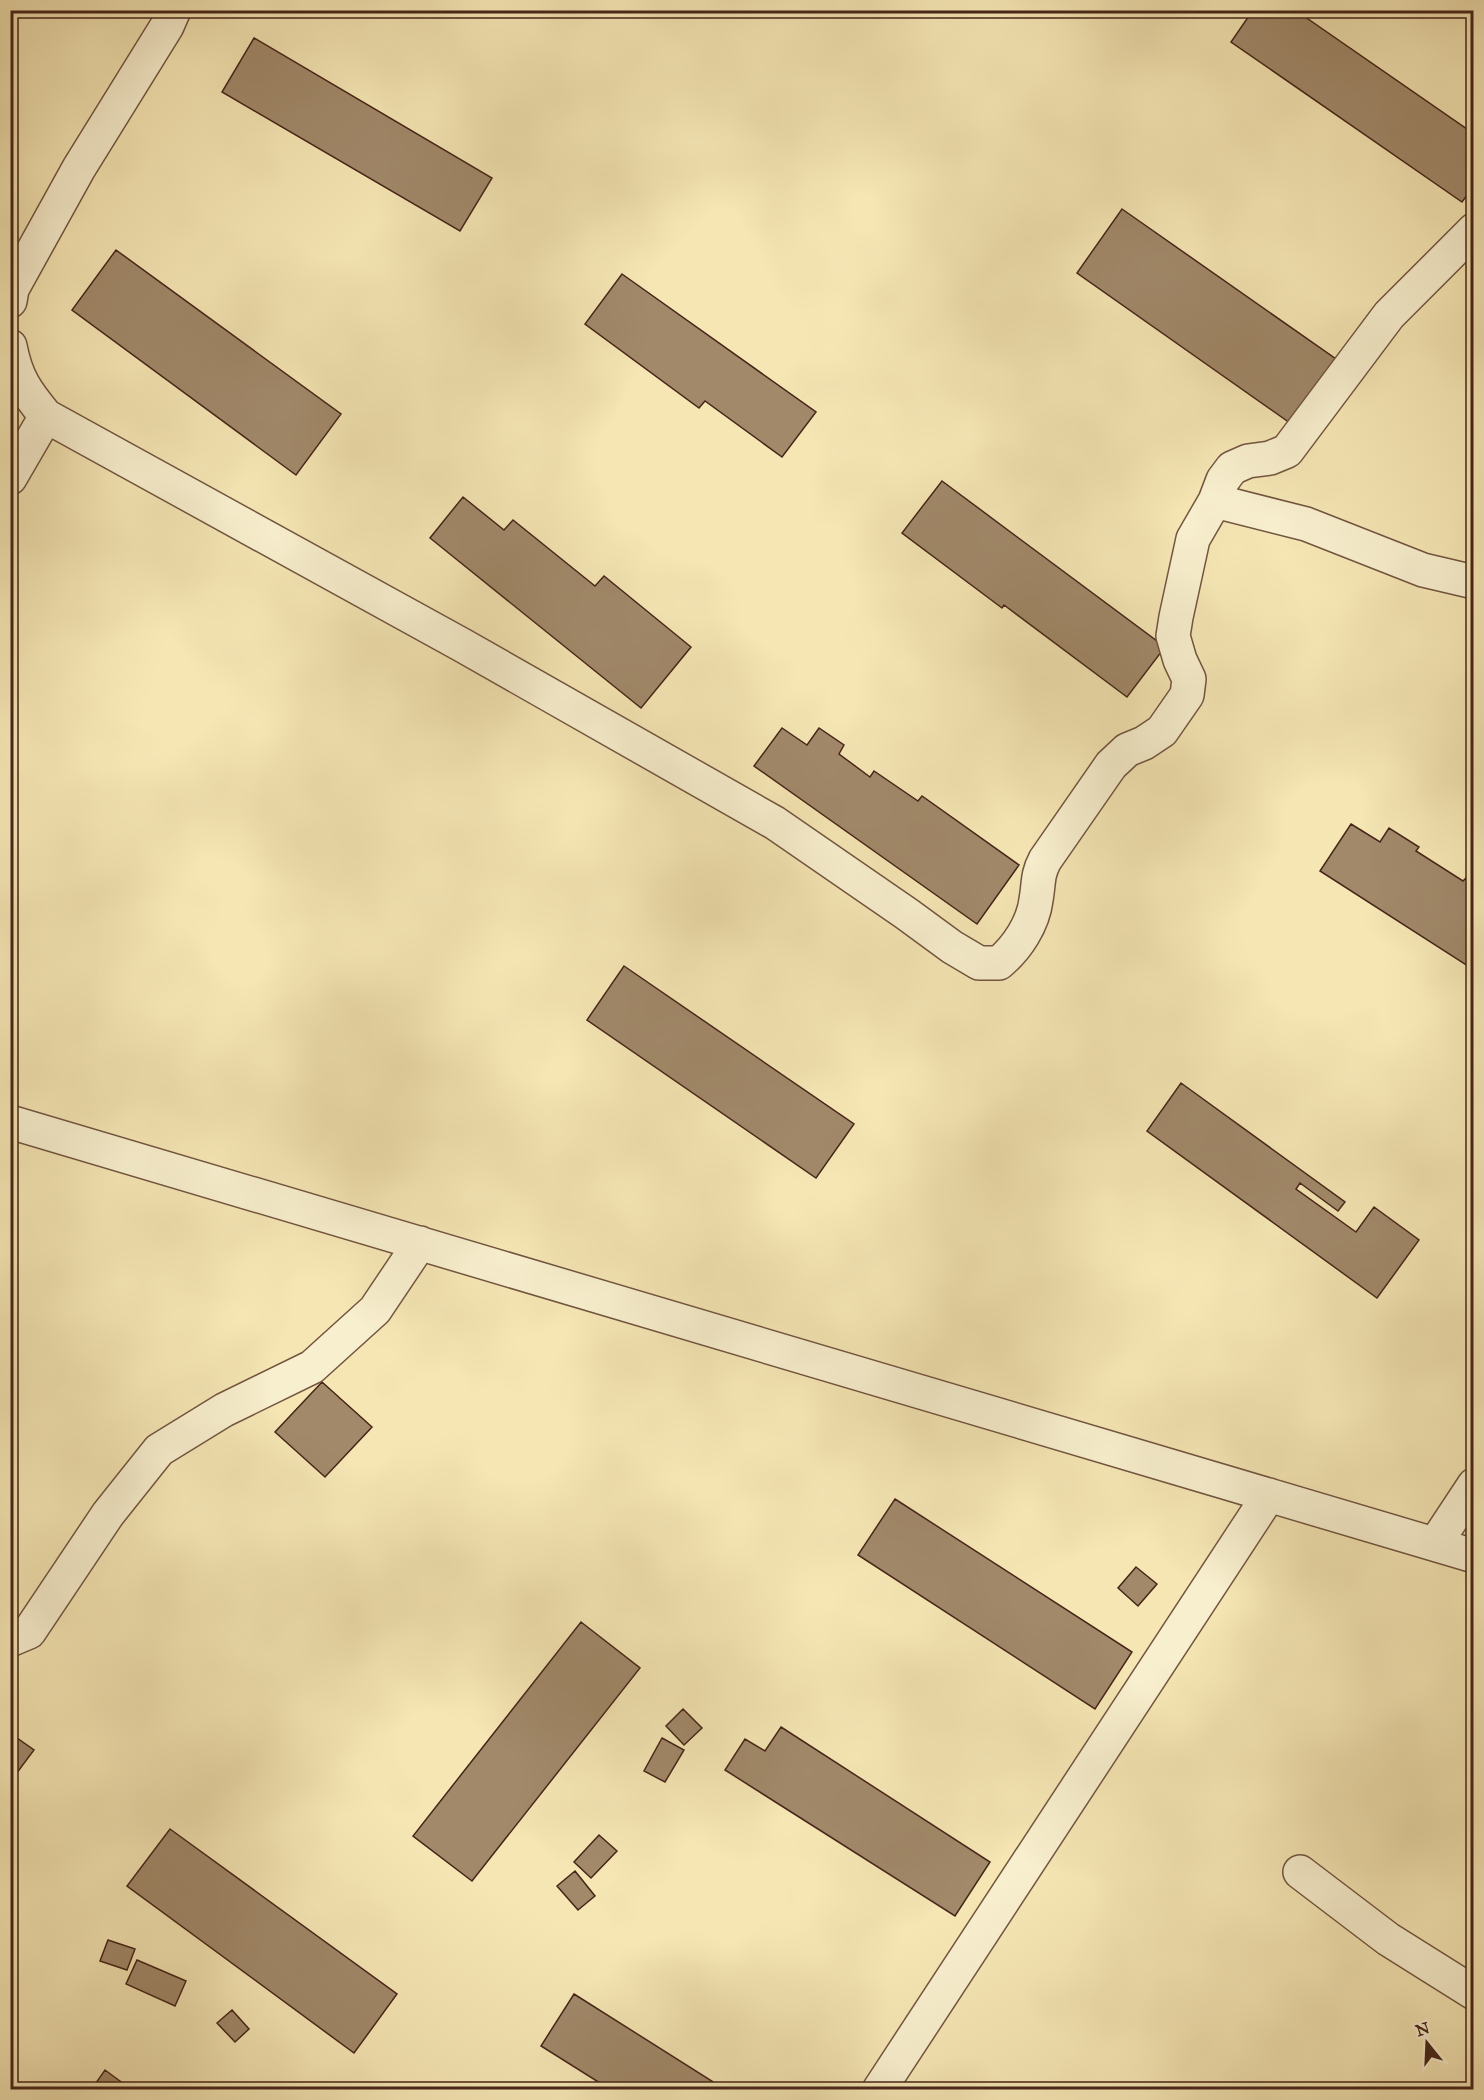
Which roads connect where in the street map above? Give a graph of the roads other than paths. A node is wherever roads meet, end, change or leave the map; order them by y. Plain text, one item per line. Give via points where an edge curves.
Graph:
1 (174, 10) edge
2 (1473, 230) edge
3 (10, 301) edge
4 (10, 346) edge
5 (46, 416) junction
6 (10, 478) edge
7 (1215, 501) junction
8 (1473, 582) edge
9 (10, 1122) edge
10 (420, 1243) junction
11 (1473, 1485) edge
12 (1269, 1495) junction
13 (1435, 1544) junction
14 (1473, 1556) edge
15 (10, 1640) edge
16 (1300, 1872) dead end
17 (1473, 1992) edge
18 (879, 2090) edge

1 - 3 street via 74,178 12,289
2 - 7 street via 1389,315 1287,451 1232,468 1222,480
4 - 5 street via 26,392
5 - 6 street
5 - 7 street via 775,823 979,963 999,963 1011,953 1033,918 1038,874 1045,860 1112,765 1127,750 1162,731 1188,695 1188,679 1173,636 1193,539
7 - 8 street via 1306,524 1423,570
9 - 10 street
10 - 12 street
10 - 15 street via 375,1310 312,1367 224,1410 159,1450 108,1514 29,1632
11 - 13 street
12 - 13 street
12 - 18 street
13 - 14 street
16 - 17 street via 1388,1939

